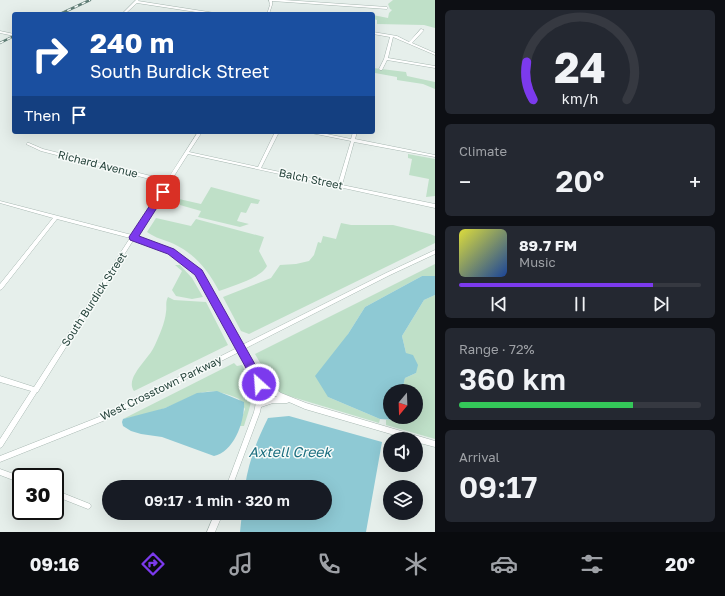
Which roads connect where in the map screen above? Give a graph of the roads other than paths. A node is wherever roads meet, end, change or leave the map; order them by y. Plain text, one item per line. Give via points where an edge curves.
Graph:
1 (271, 0) edge
2 (137, 1) edge
3 (387, 8) dead end
4 (125, 12) edge
5 (203, 12) edge
6 (269, 12) edge
7 (422, 30) dead end
8 (0, 32) edge
9 (375, 33) edge
10 (12, 35) edge
11 (392, 36) junction
12 (410, 43) junction
13 (435, 54) edge
14 (386, 59) junction
15 (435, 67) edge
16 (381, 69) dead end
17 (199, 134) edge
18 (275, 134) edge
19 (321, 134) edge
20 (354, 134) edge
21 (352, 140) junction
22 (28, 144) dead end
23 (187, 153) junction
24 (435, 156) edge
25 (259, 168) junction
26 (168, 182) junction
27 (340, 186) junction
28 (0, 202) edge
29 (435, 206) edge
30 (56, 217) junction
31 (133, 237) junction
32 (435, 252) edge
33 (426, 256) junction
34 (435, 258) edge
35 (0, 288) edge
36 (241, 349) junction
37 (257, 378) junction
38 (0, 379) edge
39 (36, 390) junction
40 (290, 400) junction
41 (259, 405) junction
42 (435, 444) edge
43 (0, 446) edge
44 (0, 459) edge
45 (0, 472) edge
46 (12, 477) edge
47 (231, 480) edge
48 (64, 497) edge
49 (88, 506) dead end
50 (216, 520) edge
51 (211, 532) edge

1 - 3 street
1 - 6 street
2 - 4 street
2 - 5 street
7 - 12 street
8 - 10 street
9 - 11 street
11 - 12 street
11 - 14 street
12 - 13 street
14 - 15 street
14 - 16 street
17 - 23 street, South Burdick Street
18 - 25 street
19 - 21 street
20 - 21 street
21 - 24 street
21 - 27 street
22 - 26 street, Richard Avenue via 42,150
23 - 25 street, Balch Street
23 - 26 street, South Burdick Street
25 - 27 street, Balch Street
26 - 31 street, South Burdick Street
27 - 29 street, Balch Street
28 - 30 street
30 - 31 street
30 - 35 street
31 - 36 street via 171,251 198,273
31 - 39 street, South Burdick Street
32 - 33 street, West Crosstown Parkway
33 - 34 street
33 - 36 street, West Crosstown Parkway
36 - 37 street
36 - 44 street, West Crosstown Parkway via 101,419
37 - 40 street via 274,392
37 - 41 street via 260,390
38 - 39 street
39 - 43 street, South Burdick Street
40 - 41 street via 273,400
40 - 42 street
41 - 47 street
45 - 46 street
48 - 49 street
50 - 51 street

